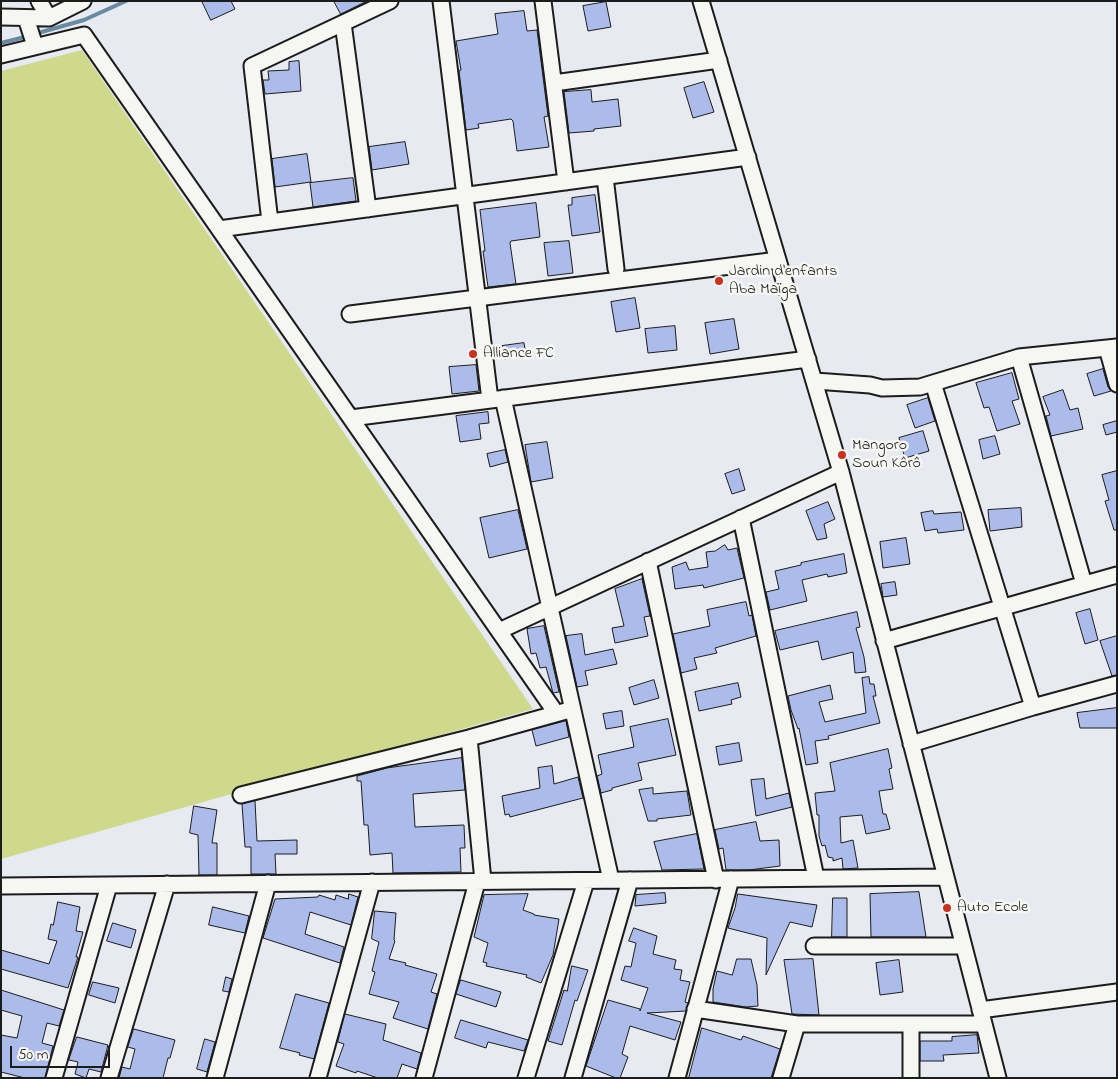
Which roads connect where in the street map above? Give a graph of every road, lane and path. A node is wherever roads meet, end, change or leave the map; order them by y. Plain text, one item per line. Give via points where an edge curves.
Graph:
1 (39, 1) edge
2 (83, 1) edge
3 (441, 1) edge
4 (543, 1) edge
5 (702, 1) edge
6 (382, 3) edge
7 (1, 17) edge
8 (26, 18) junction
9 (48, 18) junction
10 (344, 23) junction
11 (35, 46) junction
12 (1, 55) edge
13 (719, 60) junction
14 (554, 83) junction
15 (748, 157) junction
16 (606, 177) junction
17 (566, 182) junction
18 (466, 196) junction
19 (368, 209) junction
20 (270, 222) junction
21 (219, 229) junction
22 (778, 260) junction
23 (616, 269) dead end
24 (478, 298) junction
25 (350, 314) dead end
26 (1112, 347) edge
27 (1019, 357) junction
28 (808, 359) junction
29 (815, 382) junction
30 (933, 384) junction
31 (1117, 384) edge
32 (497, 399) junction
33 (351, 418) junction
34 (841, 472) junction
35 (741, 518) junction
36 (648, 561) junction
37 (1117, 575) edge
38 (1084, 584) junction
39 (549, 607) junction
40 (1002, 608) junction
41 (499, 630) junction
42 (884, 641) junction
43 (1117, 684) edge
44 (1033, 707) junction
45 (572, 710) junction
46 (556, 713) junction
47 (469, 738) junction
48 (911, 744) junction
49 (241, 795) dead end
50 (946, 877) junction
51 (816, 878) junction
52 (723, 879) junction
53 (586, 880) junction
54 (611, 880) junction
55 (630, 880) junction
56 (372, 882) junction
57 (480, 882) junction
58 (268, 883) junction
59 (167, 884) junction
60 (109, 885) junction
61 (3, 890) edge
62 (814, 946) dead end
63 (964, 946) junction
64 (1117, 992) edge
65 (694, 1009) junction
66 (982, 1017) junction
67 (796, 1024) junction
68 (911, 1024) junction
69 (54, 1078) edge
70 (109, 1078) edge
71 (215, 1078) edge
72 (318, 1078) edge
73 (424, 1078) edge
74 (526, 1078) edge
75 (573, 1078) edge
76 (677, 1078) edge
77 (781, 1078) edge
78 (911, 1078) edge
79 (998, 1078) edge

1 - 9 street
2 - 9 street
3 - 18 street
4 - 14 street
5 - 13 street
6 - 10 street
7 - 8 street
8 - 9 street
8 - 11 street
10 - 19 street
10 - 20 street via 252,66
11 - 12 street
11 - 21 street via 84,35
13 - 14 street
13 - 15 street
14 - 17 street
15 - 16 street
15 - 22 street
16 - 17 street
16 - 23 street
17 - 18 street
18 - 19 street
18 - 24 street
19 - 20 street
20 - 21 street
21 - 33 street
22 - 24 street
22 - 28 street
24 - 25 street
24 - 32 street
26 - 27 street
26 - 31 street
27 - 30 street
27 - 38 street
28 - 29 street
28 - 32 street
29 - 30 street via 882,388
29 - 34 street
30 - 40 street
32 - 33 street
32 - 39 street
33 - 41 street
34 - 35 street
34 - 42 street
35 - 36 street
35 - 51 street
36 - 39 street
36 - 52 street
37 - 38 street
38 - 40 street
39 - 41 street
39 - 45 street
40 - 42 street
40 - 44 street
41 - 46 street
42 - 48 street
43 - 44 street
44 - 48 street
45 - 46 street
45 - 54 street
46 - 47 street
47 - 49 street
47 - 57 street
48 - 50 street
50 - 51 street
50 - 63 street
51 - 52 street
52 - 55 street
52 - 65 street
53 - 54 street
53 - 57 street
53 - 74 street
54 - 55 street
55 - 75 street
56 - 57 street
56 - 58 street
56 - 72 street
57 - 73 street
58 - 59 street
58 - 71 street
59 - 60 street
59 - 70 street
60 - 61 street
60 - 69 street
62 - 63 street
63 - 66 street
64 - 66 street
65 - 67 street
65 - 76 street
66 - 68 street
66 - 79 street
67 - 68 street
67 - 77 street
68 - 78 street

